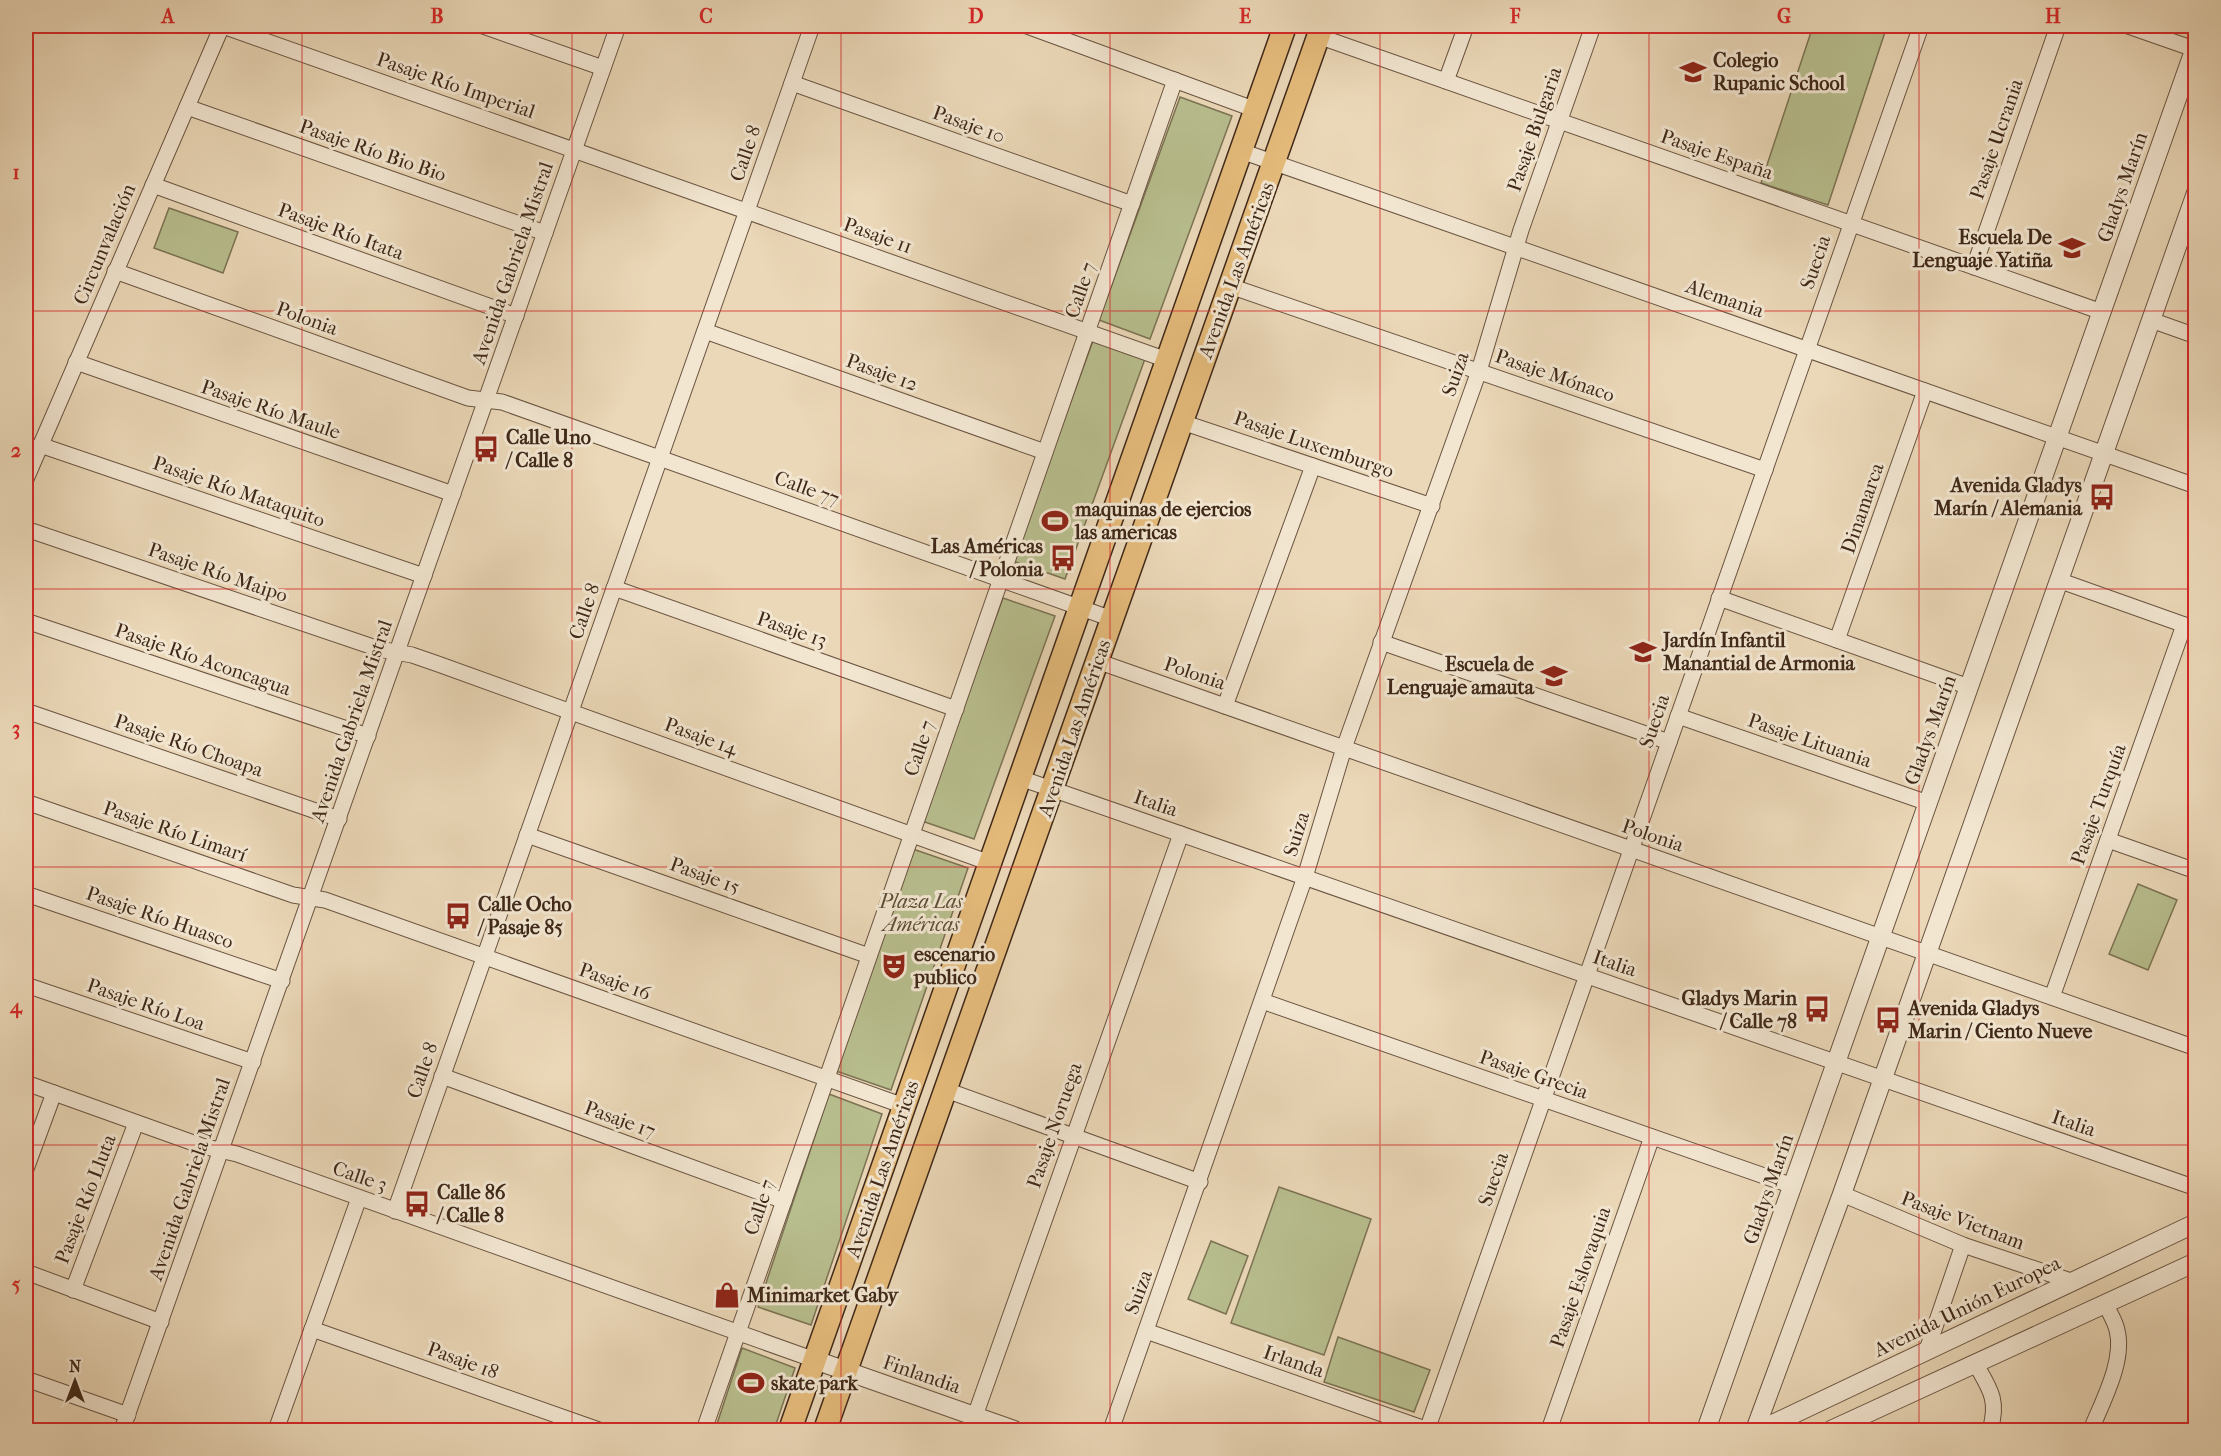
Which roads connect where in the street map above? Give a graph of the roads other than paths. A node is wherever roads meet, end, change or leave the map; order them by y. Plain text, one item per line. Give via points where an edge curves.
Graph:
1 (222, 26) edge
2 (483, 26) edge
3 (618, 26) edge
4 (812, 26) edge
5 (1027, 26) edge
6 (1286, 26) edge
7 (1466, 26) edge
8 (1593, 26) edge
9 (1921, 26) edge
10 (2058, 26) edge
11 (2128, 26) edge
12 (1320, 31) edge
13 (2195, 47) edge
14 (603, 68) junction
15 (1175, 80) junction
16 (1446, 81) junction
17 (792, 84) junction
18 (187, 106) junction
19 (1256, 110) junction
20 (1559, 121) junction
21 (574, 148) junction
22 (1241, 151) junction
23 (1274, 162) junction
24 (153, 184) junction
25 (2196, 193) edge
26 (1132, 204) junction
27 (747, 210) junction
28 (1851, 224) junction
29 (545, 233) junction
30 (1517, 248) junction
31 (1974, 267) junction
32 (115, 272) junction
33 (1230, 286) junction
34 (2102, 312) junction
35 (516, 316) junction
36 (2151, 320) junction
37 (705, 331) junction
38 (1087, 331) junction
39 (2196, 336) edge
40 (1807, 349) junction
41 (1167, 360) junction
42 (76, 362) junction
43 (1479, 371) junction
44 (1925, 391) junction
45 (486, 400) junction
46 (1182, 422) junction
47 (2057, 437) junction
48 (40, 445) junction
49 (1045, 452) junction
50 (2103, 453) junction
51 (660, 458) junction
52 (1312, 466) junction
53 (1764, 470) junction
54 (26, 478) edge
55 (2196, 486) edge
56 (453, 494) junction
57 (1432, 506) junction
58 (26, 529) edge
59 (424, 576) junction
60 (1001, 580) junction
61 (2058, 580) junction
62 (614, 588) junction
63 (1719, 598) junction
64 (1080, 608) junction
65 (1112, 619) junction
66 (26, 621) edge
67 (2190, 627) edge
68 (1837, 640) junction
69 (1381, 642) junction
70 (397, 652) junction
71 (1097, 661) junction
72 (1969, 687) junction
73 (1225, 706) junction
74 (956, 709) junction
75 (26, 711) edge
76 (570, 712) junction
77 (1678, 716) junction
78 (368, 736) junction
79 (1669, 742) junction
80 (1344, 748) junction
81 (1020, 778) junction
82 (1052, 789) junction
83 (26, 802) edge
84 (1928, 803) junction
85 (339, 819) junction
86 (912, 834) junction
87 (1181, 834) junction
88 (527, 835) junction
89 (2108, 840) junction
90 (1631, 849) junction
91 (990, 862) junction
92 (2196, 871) edge
93 (1305, 877) junction
94 (26, 894) edge
95 (311, 898) junction
96 (1881, 937) junction
97 (1926, 953) junction
98 (870, 956) junction
99 (484, 957) junction
100 (1587, 976) junction
101 (282, 981) junction
102 (26, 985) edge
103 (2052, 997) junction
104 (1262, 1001) junction
105 (2196, 1048) edge
106 (253, 1062) junction
107 (1836, 1063) junction
108 (442, 1076) junction
109 (1882, 1078) junction
110 (826, 1079) junction
111 (26, 1083) edge
112 (946, 1090) junction
113 (54, 1093) junction
114 (1543, 1100) junction
115 (904, 1106) junction
116 (136, 1123) junction
117 (1072, 1136) junction
118 (1652, 1137) junction
119 (222, 1151) junction
120 (26, 1169) edge
121 (1200, 1182) junction
122 (1793, 1186) junction
123 (2196, 1188) edge
124 (1842, 1194) junction
125 (359, 1198) junction
126 (784, 1201) junction
127 (395, 1211) junction
128 (2196, 1223) edge
129 (1963, 1245) junction
130 (2196, 1262) edge
131 (26, 1272) edge
132 (2071, 1281) junction
133 (73, 1290) junction
134 (2105, 1303) junction
135 (161, 1322) junction
136 (312, 1329) junction
137 (1146, 1331) junction
138 (738, 1333) junction
139 (1927, 1350) junction
140 (815, 1360) junction
141 (1975, 1363) junction
142 (846, 1372) junction
143 (26, 1379) edge
144 (128, 1415) junction
145 (2196, 1422) edge
146 (972, 1424) edge
147 (1428, 1430) edge
148 (122, 1431) edge
149 (276, 1431) edge
150 (599, 1431) edge
151 (704, 1431) edge
152 (790, 1431) edge
153 (825, 1431) edge
154 (1014, 1431) edge
155 (1111, 1431) edge
156 (1549, 1431) edge
157 (1706, 1431) edge
158 (1755, 1431) edge
159 (1760, 1431) edge
160 (1831, 1431) edge
161 (1990, 1431) edge
162 (2091, 1431) edge
163 (2193, 1431) edge

1 - 18 street, Circunvalación
1 - 21 street, Pasaje Río Imperial
2 - 14 street
3 - 14 street, Avenida Gabriela Mistral
4 - 17 street, Calle 8
5 - 15 street
6 - 19 main road, Avenida Las Américas
7 - 16 street
8 - 20 street, Pasaje Bulgaria
9 - 28 street, Suecia
10 - 31 street, Pasaje Ucrania
11 - 13 street
12 - 16 street, Pasaje España
12 - 23 main road, Avenida Las Américas
13 - 34 street, Gladys Marín
14 - 21 street, Avenida Gabriela Mistral
15 - 19 street
15 - 26 street, Calle 7
16 - 20 street, Pasaje España
17 - 26 street, Pasaje 10
17 - 27 street, Calle 8
18 - 24 street, Circunvalación
18 - 29 street, Pasaje Río Bio Bio
19 - 22 main road, Avenida Las Américas
20 - 28 street, Pasaje España
20 - 30 street, Pasaje Bulgaria
21 - 27 street, Pasaje 11
21 - 29 street, Avenida Gabriela Mistral
22 - 23 street, Alemania
22 - 41 main road, Avenida Las Américas
23 - 30 street, Alemania
23 - 33 main road, Avenida Las Américas
24 - 32 street, Circunvalación
24 - 35 street, Pasaje Río Itata
25 - 36 street
26 - 38 street, Calle 7
27 - 37 street, Calle 8
27 - 38 street, Pasaje 11
28 - 31 street, Pasaje España
28 - 40 street, Suecia
29 - 35 street, Avenida Gabriela Mistral
30 - 40 street, Alemania
30 - 43 street, Suiza
31 - 34 street, Pasaje España
32 - 42 street, Circunvalación
32 - 45 street, Polonia via 468,398
33 - 43 street, Pasaje Mónaco
33 - 46 main road, Avenida Las Américas
34 - 47 street, Gladys Marín
35 - 45 street, Avenida Gabriela Mistral
36 - 39 street
36 - 50 street
37 - 49 street, Pasaje 12
37 - 51 street, Calle 8
38 - 41 street, Pasaje 11
38 - 49 street, Calle 7
40 - 44 street, Alemania
40 - 53 street, Suecia
41 - 64 main road, Avenida Las Américas
42 - 48 street, Circunvalación
42 - 56 street, Pasaje Río Maule
43 - 53 street, Pasaje Mónaco
43 - 57 street, Suiza
44 - 47 street, Alemania
44 - 68 street, Dinamarca
45 - 51 street, Calle 77 via 502,402
45 - 56 street, Avenida Gabriela Mistral
46 - 52 street, Pasaje Luxemburgo
46 - 65 main road, Avenida Las Américas
47 - 50 street, Alemania
47 - 72 street, Gladys Marín
48 - 54 street, Circunvalación
48 - 59 street, Pasaje Río Mataquito
49 - 60 street, Calle 7
50 - 55 street, Alemania
50 - 61 street
51 - 60 street, Calle 77
51 - 62 street, Calle 8
52 - 57 street, Pasaje Luxemburgo
52 - 73 street
53 - 63 street, Suecia
56 - 59 street, Avenida Gabriela Mistral
57 - 69 street, Suiza
58 - 70 street, Pasaje Río Maipo
59 - 70 street, Avenida Gabriela Mistral
60 - 64 street, Calle 77
60 - 74 street, Calle 7
61 - 67 street
61 - 97 street
62 - 74 street, Pasaje 13
62 - 76 street, Calle 8
63 - 68 street
63 - 77 street, Suecia
64 - 65 street, Calle 77
64 - 81 main road, Avenida Las Américas
65 - 71 main road, Avenida Las Américas
66 - 78 street, Pasaje Río Aconcagua
67 - 89 street, Pasaje Turquía
68 - 72 street
69 - 79 street
69 - 80 street, Suiza
70 - 76 street, Pasaje 14
70 - 78 street, Avenida Gabriela Mistral
71 - 73 street, Polonia
71 - 82 main road, Avenida Las Américas
72 - 84 street, Gladys Marín
73 - 80 street, Polonia
74 - 86 street, Calle 7
75 - 85 street, Pasaje Río Choapa
76 - 86 street, Pasaje 14
76 - 88 street, Calle 8
77 - 79 street, Suecia
77 - 84 street, Pasaje Lituania
78 - 85 street, Avenida Gabriela Mistral
79 - 90 street, Suecia
80 - 90 street, Polonia
80 - 93 street, Suiza
81 - 82 street, Italia
81 - 91 main road, Avenida Las Américas
82 - 87 street, Italia
82 - 112 main road, Avenida Las Américas
83 - 95 street, Pasaje Río Limarí
84 - 96 street, Gladys Marín
85 - 95 street, Avenida Gabriela Mistral
86 - 91 street, Pasaje 14
86 - 98 street, Calle 7
87 - 93 street, Italia
87 - 117 street, Pasaje Noruega
88 - 98 street, Pasaje 15
88 - 99 street, Calle 8
89 - 92 street
89 - 103 street, Pasaje Turquía
90 - 96 street, Polonia
90 - 100 street, Suecia
91 - 115 main road, Avenida Las Américas
93 - 100 street, Italia
93 - 104 street, Suiza
94 - 101 street, Pasaje Río Huasco
95 - 99 street, Pasaje 16
95 - 101 street, Avenida Gabriela Mistral
96 - 97 street, Polonia
96 - 107 street, Gladys Marín
97 - 103 street, Polonia
97 - 109 street
98 - 110 street, Calle 7
99 - 108 street, Calle 8
99 - 110 street, Pasaje 16
100 - 107 street, Italia
100 - 114 street, Suecia
101 - 106 street, Avenida Gabriela Mistral
102 - 106 street, Pasaje Río Loa
103 - 105 street, Polonia
104 - 114 street, Pasaje Grecia
104 - 121 street, Suiza
106 - 119 street, Avenida Gabriela Mistral
107 - 109 street, Italia
107 - 122 street, Gladys Marín
108 - 126 street, Pasaje 17
108 - 127 street, Calle 8
109 - 123 street, Italia
109 - 124 street
110 - 115 street, Pasaje 16
110 - 126 street, Calle 7
111 - 113 street, Calle 3
112 - 117 street
112 - 142 main road, Avenida Las Américas
113 - 116 street, Calle 3
113 - 120 street
114 - 118 street, Pasaje Grecia
114 - 147 street, Suecia
115 - 140 main road, Avenida Las Américas
116 - 119 street, Calle 3
116 - 133 street, Pasaje Río Lluta
117 - 121 street
117 - 146 street, Pasaje Noruega
118 - 122 street, Pasaje Grecia
118 - 156 street, Pasaje Eslovaquia
119 - 125 street, Calle 3
119 - 135 street, Avenida Gabriela Mistral
121 - 137 street, Suiza
122 - 157 street, Gladys Marín
124 - 129 street, Pasaje Vietnam
124 - 158 street
125 - 127 street, Calle 3
125 - 136 street
126 - 138 street, Calle 7
127 - 138 street, Calle 3
128 - 132 street, Avenida Unión Europea
129 - 132 street, Pasaje Vietnam
129 - 139 street
130 - 134 street
131 - 133 street
132 - 139 street, Avenida Unión Europea
133 - 135 street
134 - 141 street
134 - 162 street via 2118,1330 2118,1350
135 - 144 street, Avenida Gabriela Mistral
136 - 149 street
136 - 150 street, Pasaje 18
137 - 147 street, Irlanda
137 - 155 street, Suiza
138 - 140 street, Calle 3
138 - 151 street, Calle 7
139 - 159 street, Avenida Unión Europea
140 - 142 street, Finlandia
140 - 152 main road, Avenida Las Américas
141 - 160 street
141 - 161 street via 1993,1394 1995,1412
142 - 146 street, Finlandia
142 - 153 main road, Avenida Las Américas
143 - 144 street
144 - 148 street, Avenida Gabriela Mistral
145 - 163 street
146 - 154 street, Finlandia

